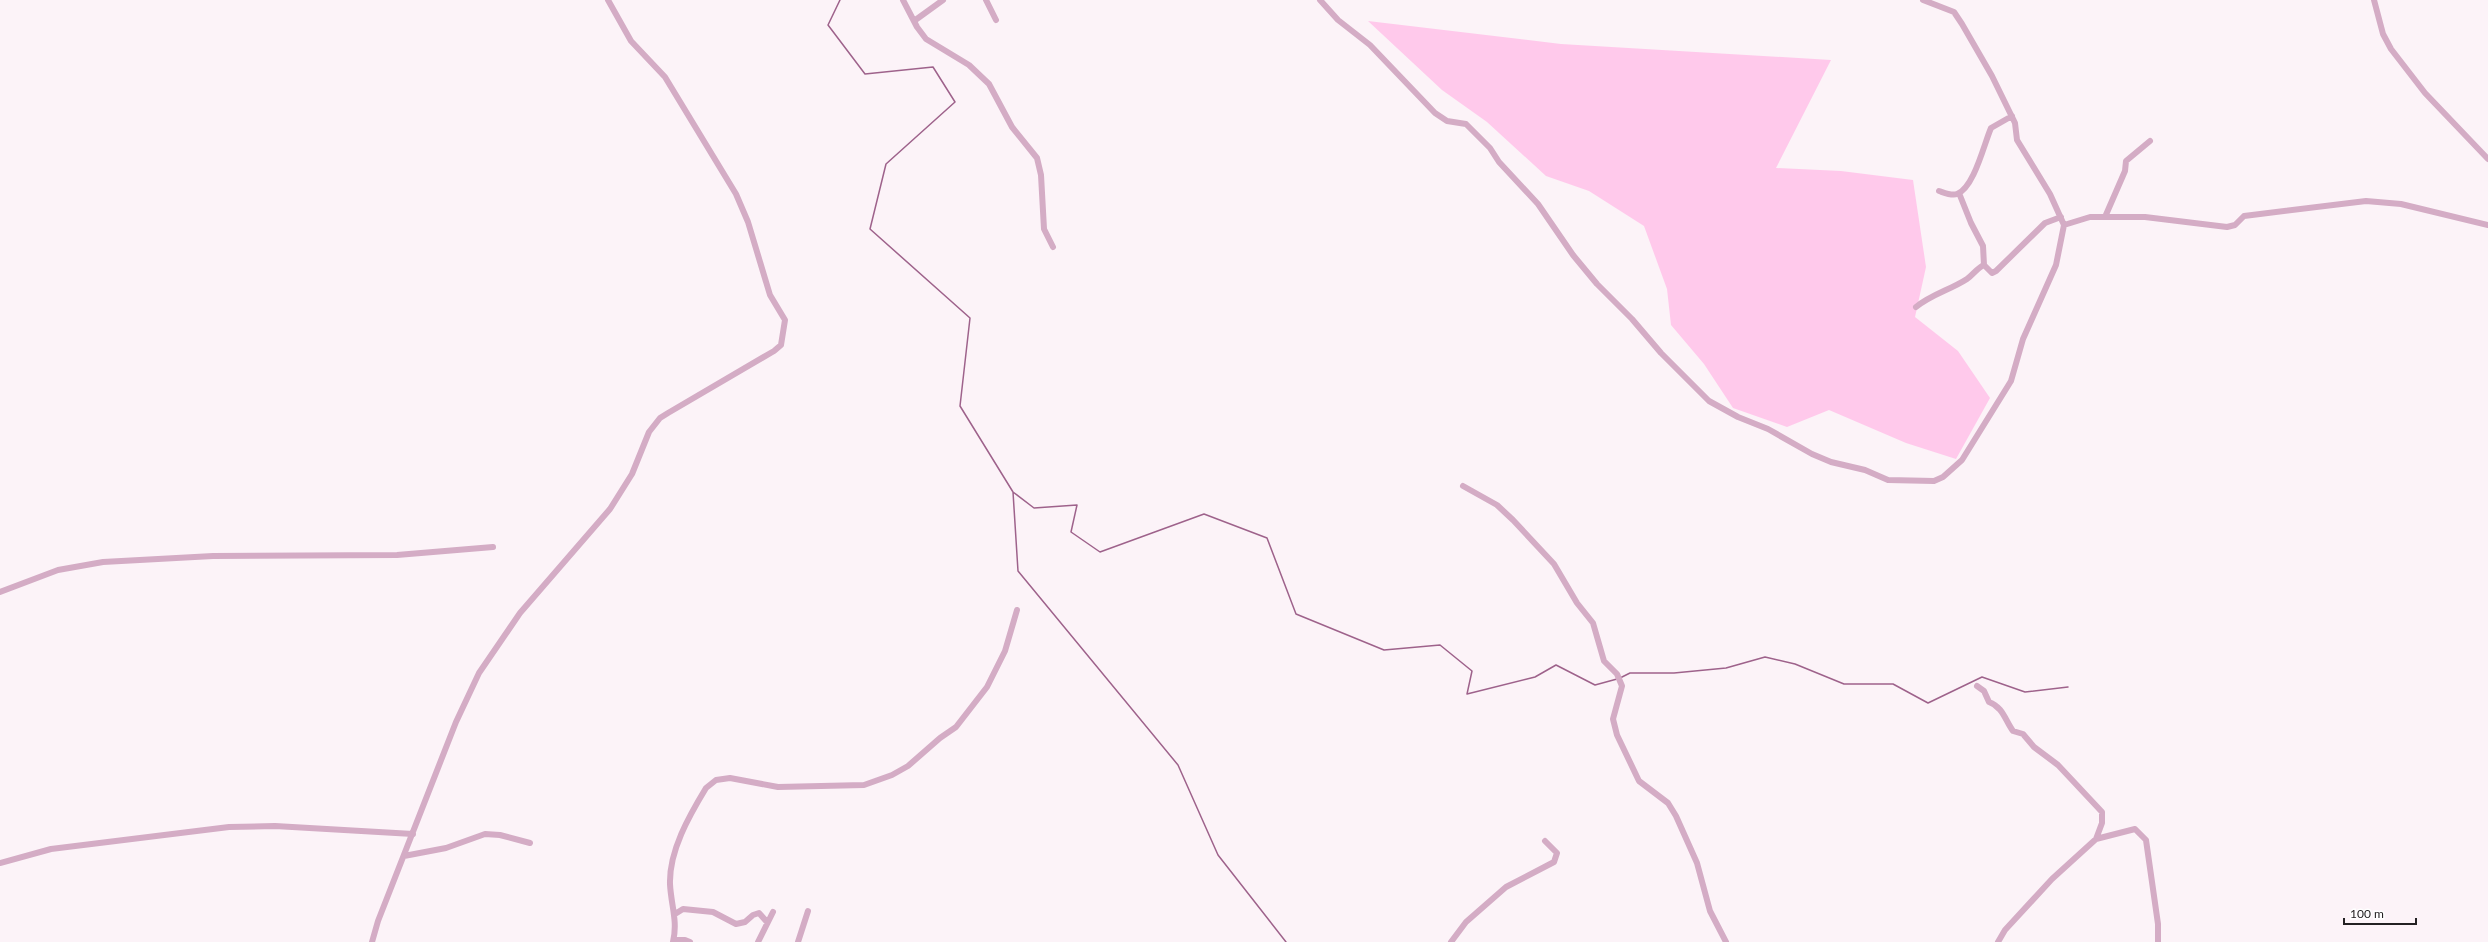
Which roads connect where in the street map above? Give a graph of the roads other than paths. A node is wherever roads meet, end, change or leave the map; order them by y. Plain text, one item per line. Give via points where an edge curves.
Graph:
1 (608, 0) edge
2 (903, 0) edge
3 (943, 0) edge
4 (986, 0) edge
5 (1320, 0) edge
6 (1923, 0) edge
7 (2374, 0) edge
8 (996, 20) dead end
9 (914, 21) junction
10 (2012, 116) junction
11 (2150, 141) dead end
12 (2488, 159) edge
13 (1939, 191) dead end
14 (1960, 194) junction
15 (2061, 217) junction
16 (2105, 217) junction
17 (2064, 225) junction
18 (2488, 225) edge
19 (1053, 247) dead end
20 (1984, 265) junction
21 (1916, 307) dead end
22 (1463, 486) dead end
23 (493, 547) dead end
24 (0, 592) edge
25 (1017, 610) dead end
26 (1977, 686) dead end
27 (413, 834) junction
28 (2096, 839) junction
29 (1545, 841) dead end
30 (530, 843) dead end
31 (404, 856) junction
32 (0, 864) edge
33 (808, 911) dead end
34 (772, 912) dead end
35 (675, 914) junction
36 (767, 922) junction
37 (674, 941) edge
38 (372, 942) edge
39 (690, 942) edge
40 (758, 942) edge
41 (798, 942) edge
42 (1451, 942) edge
43 (1726, 942) edge
44 (1998, 942) edge
45 (2158, 942) edge

1 - 27 street via 631,41 665,77 713,159 729,179 748,222 773,301 786,320 783,338 774,351 655,423 644,442 632,474 610,509 520,613 479,674 456,722
2 - 9 street
3 - 9 street
4 - 8 street
5 - 17 street via 1338,20 1370,45 1435,113 1447,122 1466,124 1490,148 1499,162 1538,204 1573,255 1597,284 1632,319 1660,353 1683,372 1699,393 1729,412 1768,429 1812,454 1831,462 1865,470 1888,480 1934,482 1962,460 2011,382 2023,339 2056,265
6 - 10 street via 1954,12 1992,76
7 - 12 street via 2383,34 2391,49 2426,93
9 - 19 street via 926,39 969,65 986,80 1012,127 1037,158 1041,175 1044,229
10 - 14 street via 1991,128 1974,175
10 - 15 street via 2017,140
11 - 16 street via 2126,161 2125,171
13 - 14 street
14 - 20 street via 1983,246
15 - 17 street
15 - 20 street via 2045,223 1996,271 1992,272
16 - 17 street via 2090,217
16 - 18 street via 2145,217 2227,227 2235,225 2244,216 2366,201 2401,204
20 - 21 street via 1967,279
22 - 43 street via 1497,505 1513,520 1554,564 1577,604 1594,623 1604,661 1617,674 1622,686 1613,719 1617,735 1639,781 1668,803 1676,816 1697,862 1710,911
23 - 24 street via 390,555 228,556 110,562 58,570
25 - 35 street via 1005,651 987,687 956,727 908,766 892,775 864,784 778,787 730,778 716,780 706,788 673,856 670,886
26 - 28 street via 1984,691 1989,702 1996,705 2009,720 2013,731 2023,734 2034,748 2058,765 2102,812 2102,823
27 - 31 street
27 - 32 street via 275,826 229,827 51,849
28 - 44 street via 2052,879 2005,930
28 - 45 street via 2135,829 2146,840 2158,924
29 - 42 street via 1557,853 1554,862 1506,887 1466,922
30 - 31 street via 485,834 446,848
31 - 38 street
33 - 41 street
34 - 36 street
35 - 36 street via 683,909 708,911 736,924 759,914
35 - 37 street
36 - 40 street
37 - 39 street

